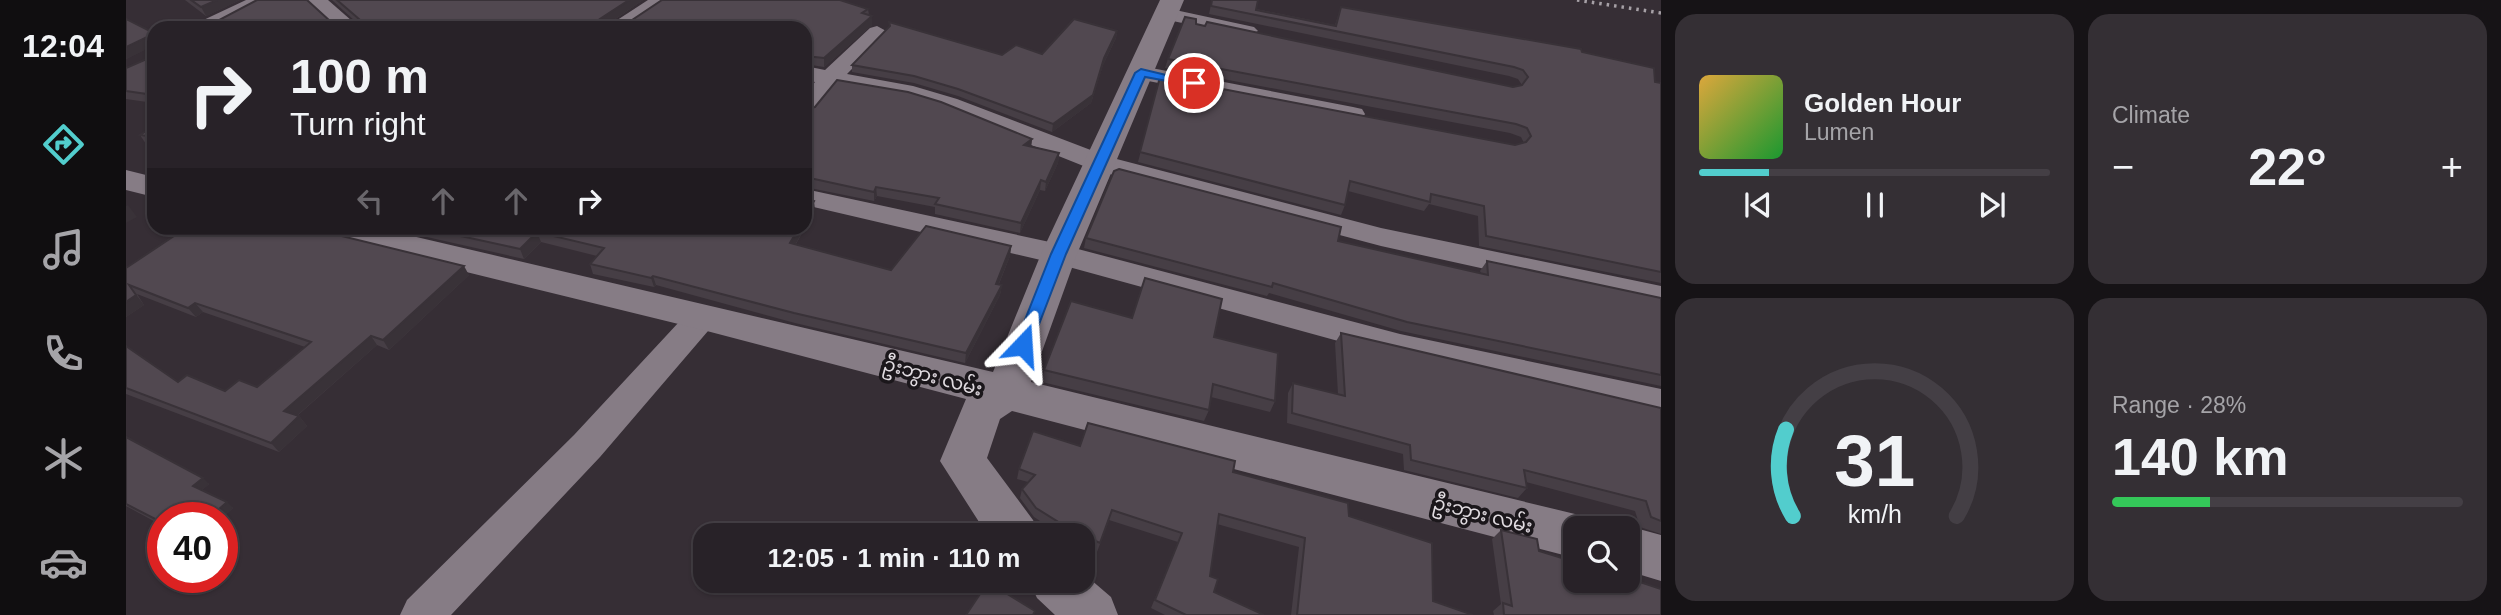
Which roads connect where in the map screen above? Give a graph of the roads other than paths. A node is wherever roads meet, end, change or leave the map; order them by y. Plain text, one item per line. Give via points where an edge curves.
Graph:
1 (262, 0) edge
2 (316, 0) edge
3 (662, 0) edge
4 (1169, 7) edge
5 (217, 21) edge
6 (341, 21) edge
7 (628, 21) edge
8 (877, 32) dead end
9 (1262, 34) edge
10 (1141, 73) junction
11 (812, 74) edge
12 (830, 78) junction
13 (812, 101) edge
14 (1373, 118) edge
15 (1100, 163) junction
16 (126, 180) edge
17 (147, 185) edge
18 (812, 199) edge
19 (373, 235) edge
20 (1059, 254) junction
21 (1661, 298) edge
22 (703, 316) junction
23 (1005, 394) junction
24 (1661, 403) edge
25 (1007, 523) edge
26 (1563, 533) edge
27 (1640, 552) edge
28 (1661, 558) edge
29 (1068, 593) edge
30 (422, 615) edge
31 (1092, 615) edge

1 - 5 street
2 - 6 street
3 - 7 street
4 - 9 street
4 - 10 street
8 - 12 street
10 - 14 street
10 - 15 street
11 - 12 street
12 - 13 street
12 - 15 street via 949,104
15 - 20 street
15 - 21 street via 1381,237
16 - 17 street
18 - 20 street
19 - 22 street, ဦးဘွား လမ်း
20 - 23 street
20 - 24 street via 1401,346
22 - 23 street, ဦးဘွား လမ်း
22 - 30 street via 587,446
23 - 25 street via 982,409 963,461
23 - 26 street, ဦးဘွား လမ်း
27 - 28 street
29 - 31 street

